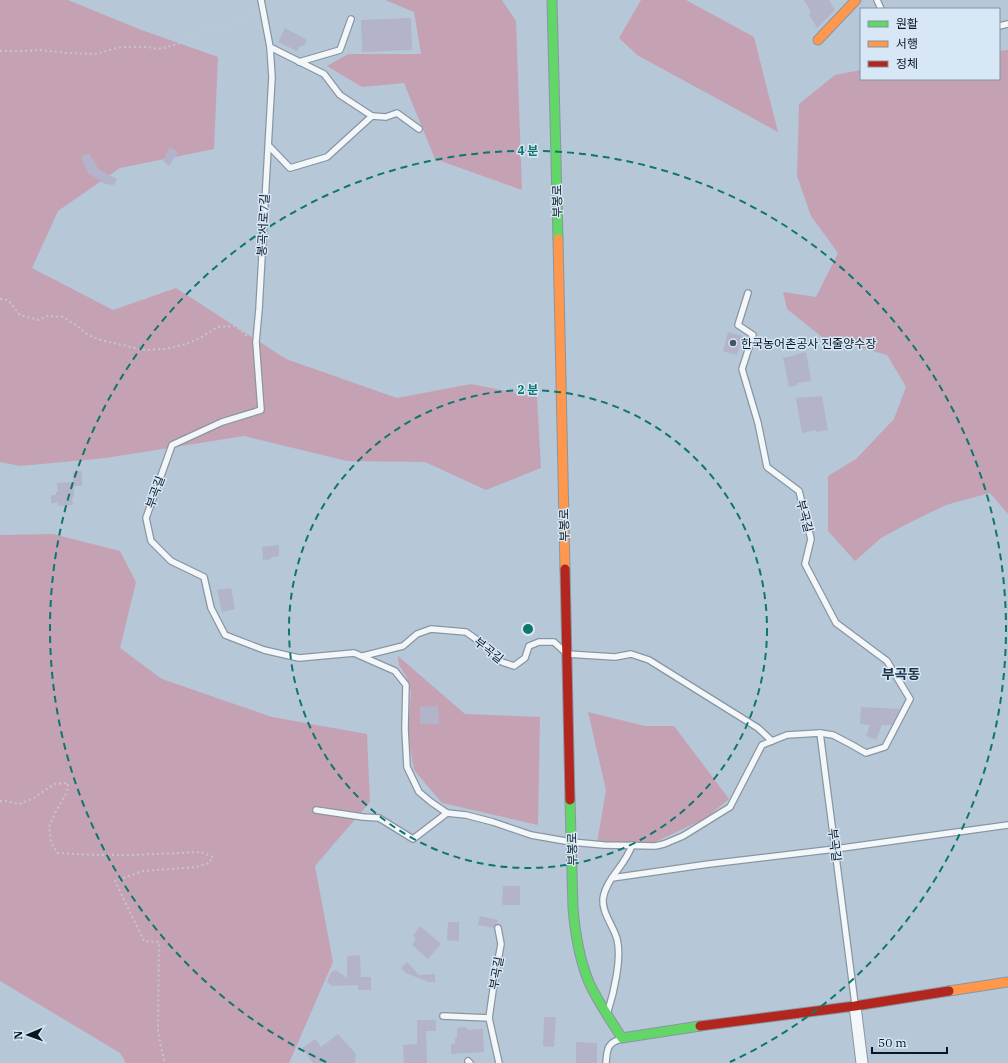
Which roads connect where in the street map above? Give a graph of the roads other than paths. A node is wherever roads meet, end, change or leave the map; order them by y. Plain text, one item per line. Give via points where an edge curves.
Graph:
1 (261, 0) edge
2 (552, 0) edge
3 (856, 0) edge
4 (351, 19) dead end
5 (818, 40) dead end
6 (270, 47) junction
7 (299, 62) junction
8 (372, 116) junction
9 (419, 129) dead end
10 (268, 146) junction
11 (748, 293) dead end
12 (222, 422) joint
13 (567, 654) junction
14 (363, 656) junction
15 (820, 733) junction
16 (772, 741) junction
17 (316, 810) dead end
18 (447, 813) junction
19 (1008, 825) edge
20 (572, 842) junction
21 (632, 845) junction
22 (835, 849) junction
23 (612, 878) junction
24 (498, 928) dead end
25 (1008, 982) edge
26 (855, 1006) junction
27 (607, 1014) junction
28 (444, 1016) dead end
29 (489, 1018) junction
30 (622, 1038) junction
31 (499, 1063) edge
32 (606, 1063) edge
33 (862, 1063) edge

1 - 6 lane, 봉곡서로7길
2 - 13 street, 부봉로
3 - 5 street
4 - 7 lane via 340,50
6 - 7 lane
6 - 10 lane, 봉곡서로7길 via 272,77
7 - 8 lane via 324,74 340,95
8 - 9 lane via 386,117 397,113
8 - 10 lane via 327,157 290,168
10 - 12 lane, 봉곡서로7길 via 256,342 261,410
11 - 15 lane, 부곡길 via 738,325 753,335 742,369 758,423 767,467 799,491 811,539 805,564 836,623 887,661 910,699 885,747 866,753 833,735
12 - 14 lane, 부곡길 via 172,445 146,518 151,541 171,561 204,577 211,608 225,635 264,650 299,658 354,653
13 - 14 lane, 부곡길 via 554,642 539,642 529,646 525,658 514,666 502,662 466,632 431,629 417,634 403,646
13 - 16 lane via 615,657 632,654 649,660 758,728
13 - 20 street, 부봉로
14 - 18 lane, 부곡길 via 395,671 406,685 407,767 419,792
15 - 16 lane, 부곡길 via 787,735
15 - 22 lane, 부곡길
16 - 21 lane, 부곡길 via 762,745 730,807 683,836 664,844
17 - 18 lane via 363,818 379,818 413,839
18 - 20 lane, 부곡길 via 493,822 531,835
19 - 22 lane
20 - 21 lane, 부곡길
20 - 27 street, 부봉로 via 576,935 585,972
21 - 23 lane
22 - 23 lane
22 - 26 lane, 부곡길
23 - 27 lane via 603,904 616,934 619,953 614,989
24 - 29 lane, 부곡길 via 501,944
25 - 26 street
26 - 30 street
26 - 33 street
27 - 30 street, 부봉로
28 - 29 lane
29 - 31 lane, 부곡길
30 - 32 lane via 608,1047

